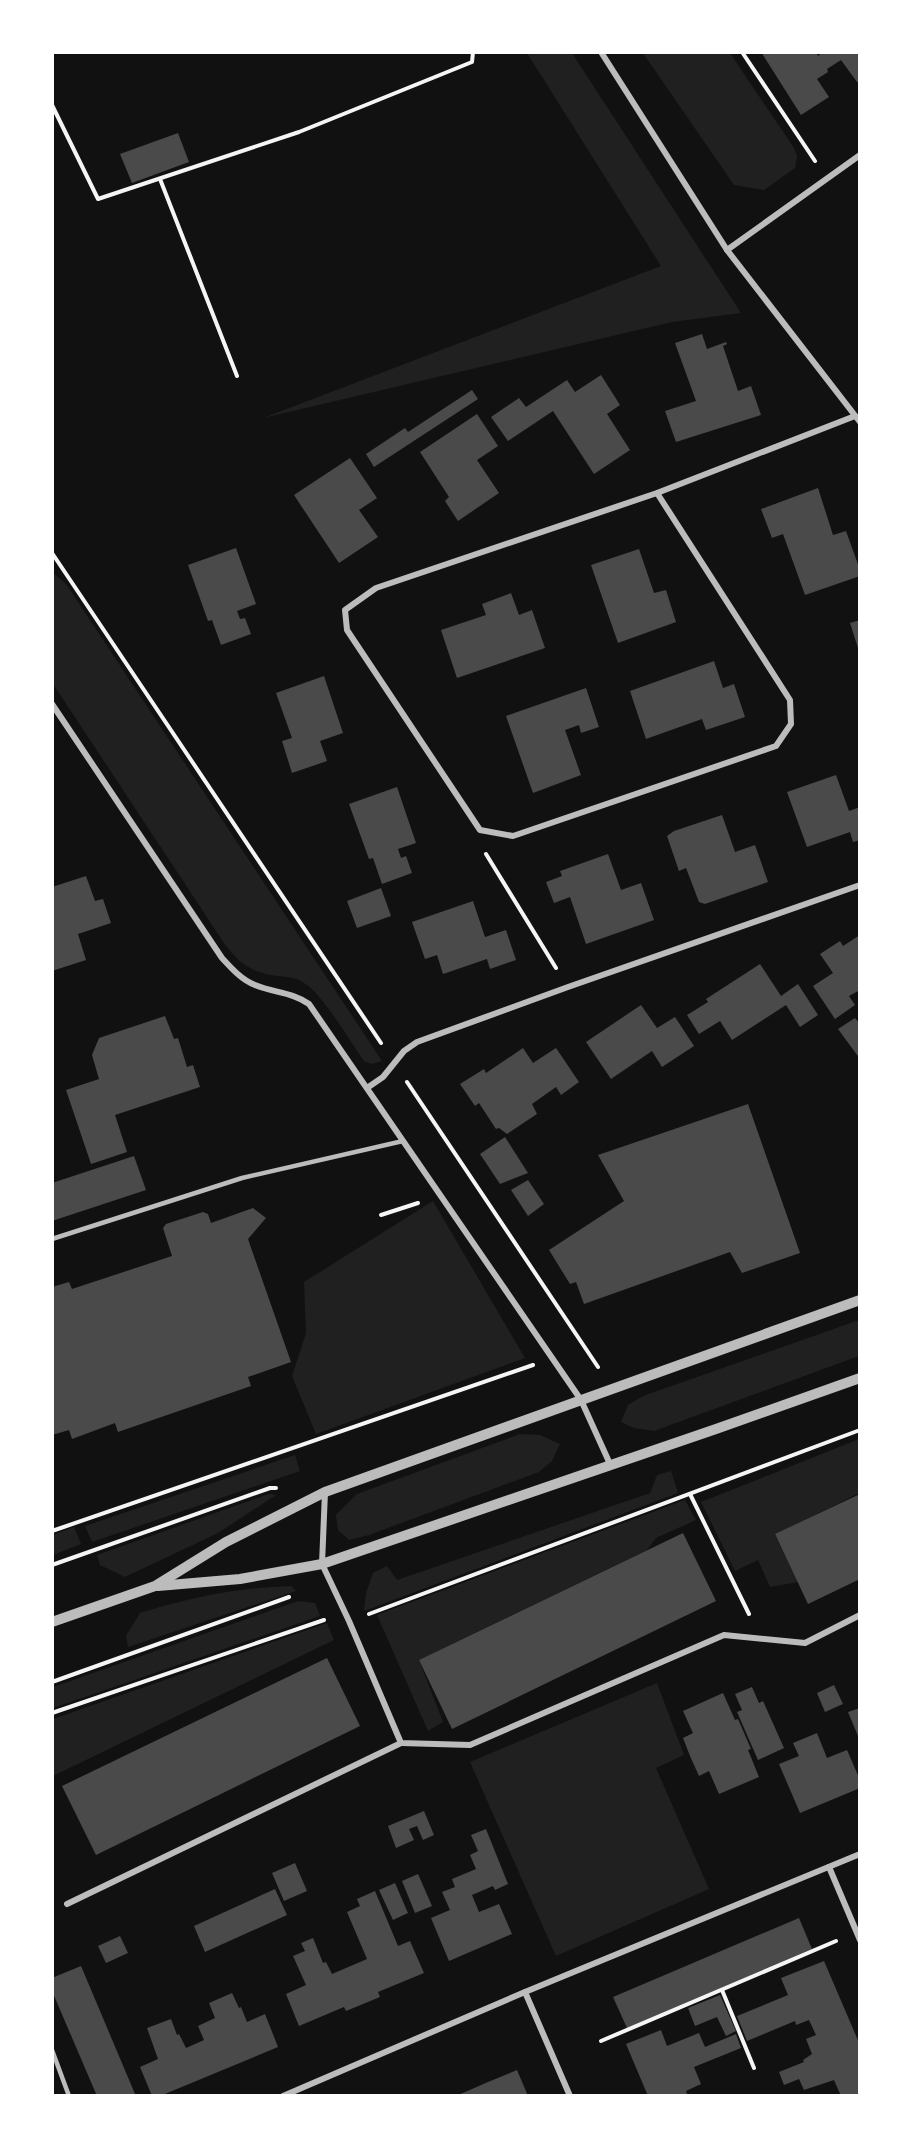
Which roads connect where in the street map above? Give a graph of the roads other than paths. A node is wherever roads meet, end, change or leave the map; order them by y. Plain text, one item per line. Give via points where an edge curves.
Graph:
1 (601, 52) edge
2 (860, 155) edge
3 (727, 250) junction
4 (857, 415) edge
5 (860, 422) edge
6 (657, 493) junction
7 (52, 704) edge
8 (860, 885) edge
9 (367, 1088) junction
10 (403, 1141) junction
11 (52, 1239) edge
12 (860, 1300) edge
13 (860, 1378) edge
14 (581, 1400) junction
15 (610, 1464) junction
16 (325, 1492) junction
17 (322, 1564) junction
18 (155, 1586) junction
19 (860, 1615) edge
20 (52, 1622) edge
21 (401, 1743) junction
22 (860, 1854) edge
23 (829, 1867) junction
24 (67, 1904) dead end
25 (860, 1940) edge
26 (525, 1992) junction
27 (52, 2050) edge
28 (69, 2096) edge
29 (283, 2096) edge
30 (570, 2096) edge

1 - 3 street
2 - 3 street
3 - 4 street
4 - 5 street
4 - 6 street
6 - 6 street via 790,700 791,724 776,746 513,836 480,830 347,630 345,610 376,588
7 - 9 street via 222,958 248,982 290,993 309,1004
8 - 9 street via 417,1042
9 - 10 street
10 - 11 lane via 242,1178
10 - 14 street
12 - 14 street
13 - 15 street
14 - 15 street
14 - 16 street
15 - 17 street
16 - 17 street
16 - 18 street via 226,1542
17 - 18 street via 240,1579
17 - 21 street
18 - 20 street
19 - 21 street via 805,1643 724,1635 470,1745
21 - 24 street
22 - 23 street
23 - 25 street
23 - 26 street
26 - 29 street
26 - 30 street
27 - 28 lane

